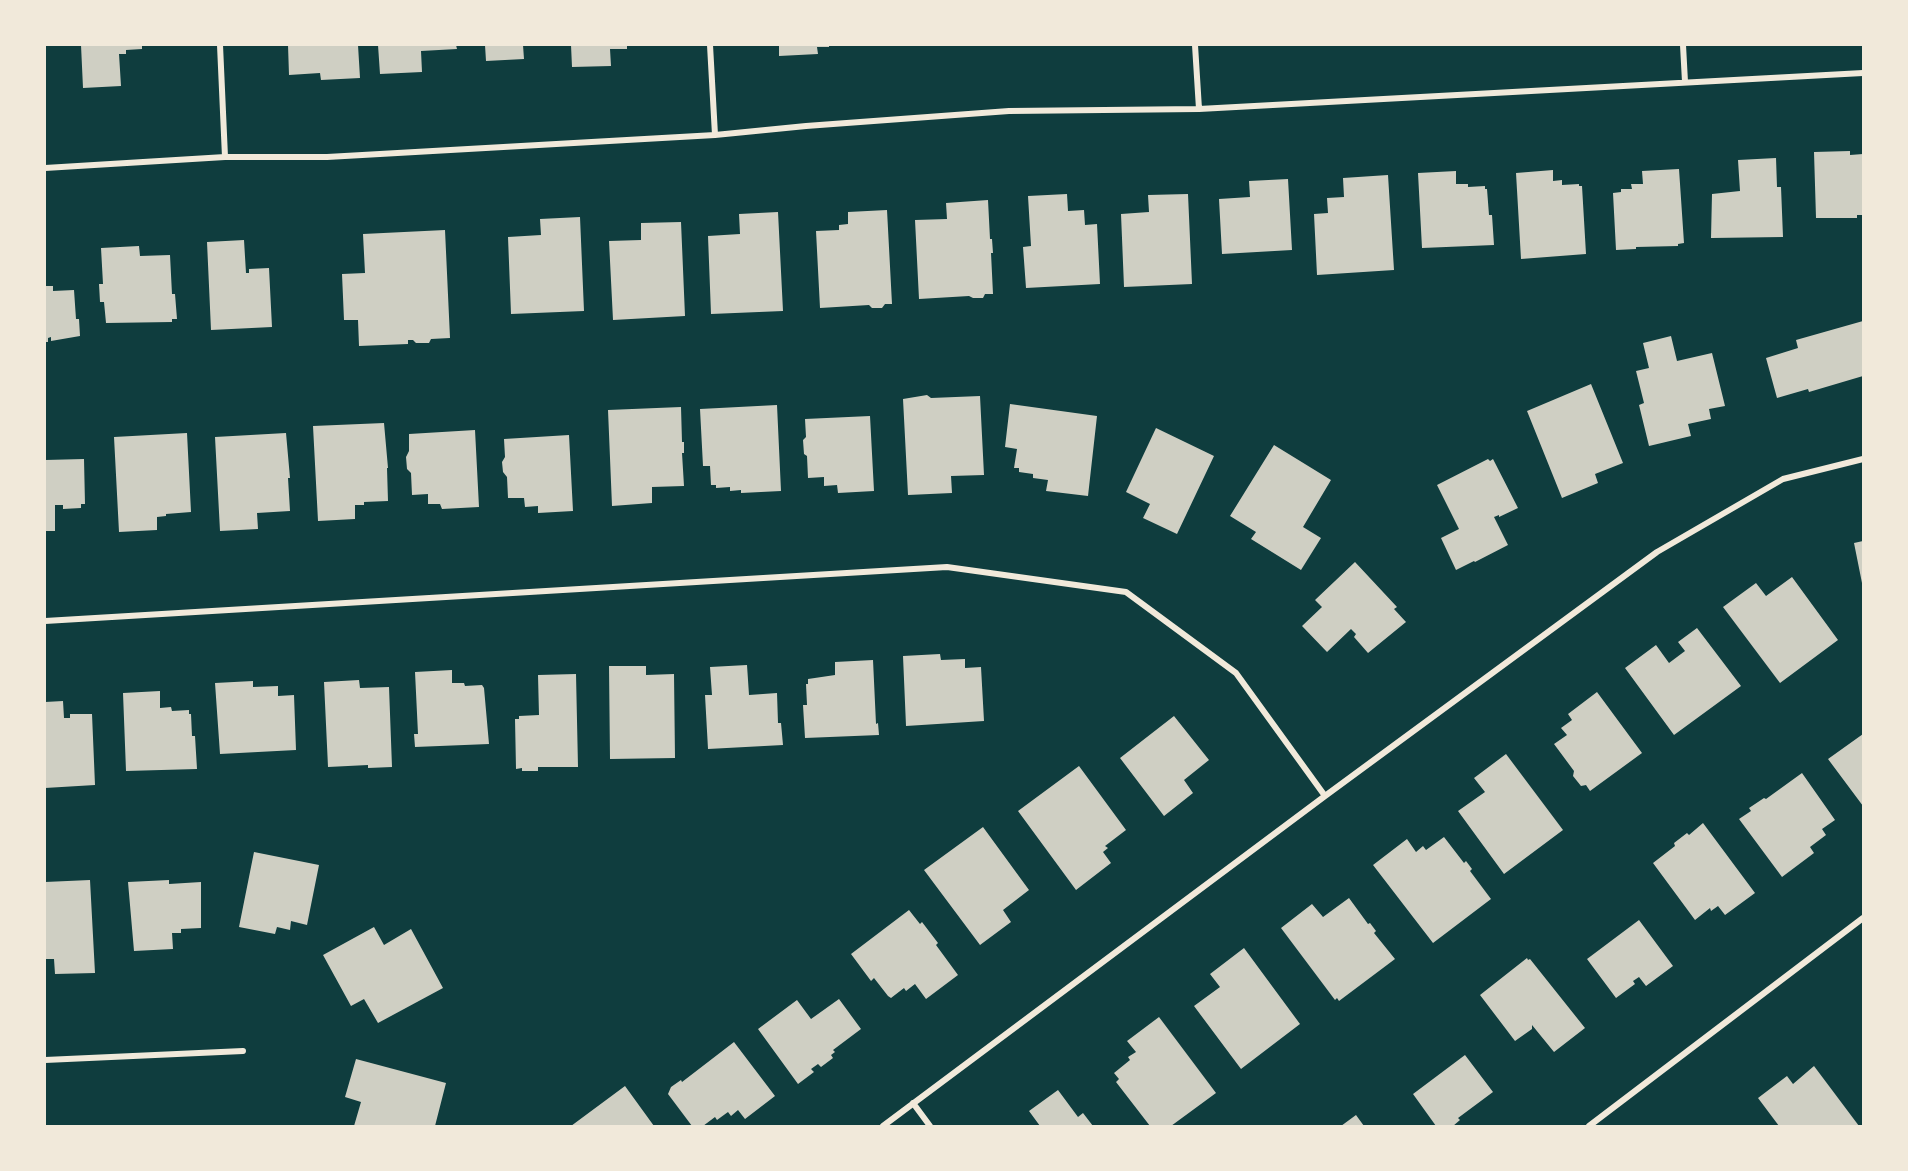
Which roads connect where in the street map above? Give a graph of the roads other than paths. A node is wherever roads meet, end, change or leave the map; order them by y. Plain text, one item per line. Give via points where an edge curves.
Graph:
1 (220, 45) edge
2 (711, 45) edge
3 (1196, 45) edge
4 (1683, 45) edge
5 (1863, 73) edge
6 (1685, 82) junction
7 (1199, 109) junction
8 (715, 135) junction
9 (225, 157) junction
10 (45, 168) edge
11 (1863, 459) edge
12 (45, 621) edge
13 (1325, 796) junction
14 (1863, 918) edge
15 (243, 1051) dead end
16 (45, 1060) edge
17 (913, 1103) junction
18 (883, 1126) edge
19 (930, 1126) edge
20 (1588, 1126) edge

1 - 9 street
2 - 8 street
3 - 7 street
4 - 6 street
5 - 6 street
6 - 7 street
7 - 8 street via 1009,111
8 - 9 street via 327,157
9 - 10 street
11 - 13 street via 1783,479 1657,552
12 - 13 street via 947,567 1126,592 1236,674
13 - 17 street
14 - 20 street
15 - 16 street
17 - 18 street
17 - 19 street

